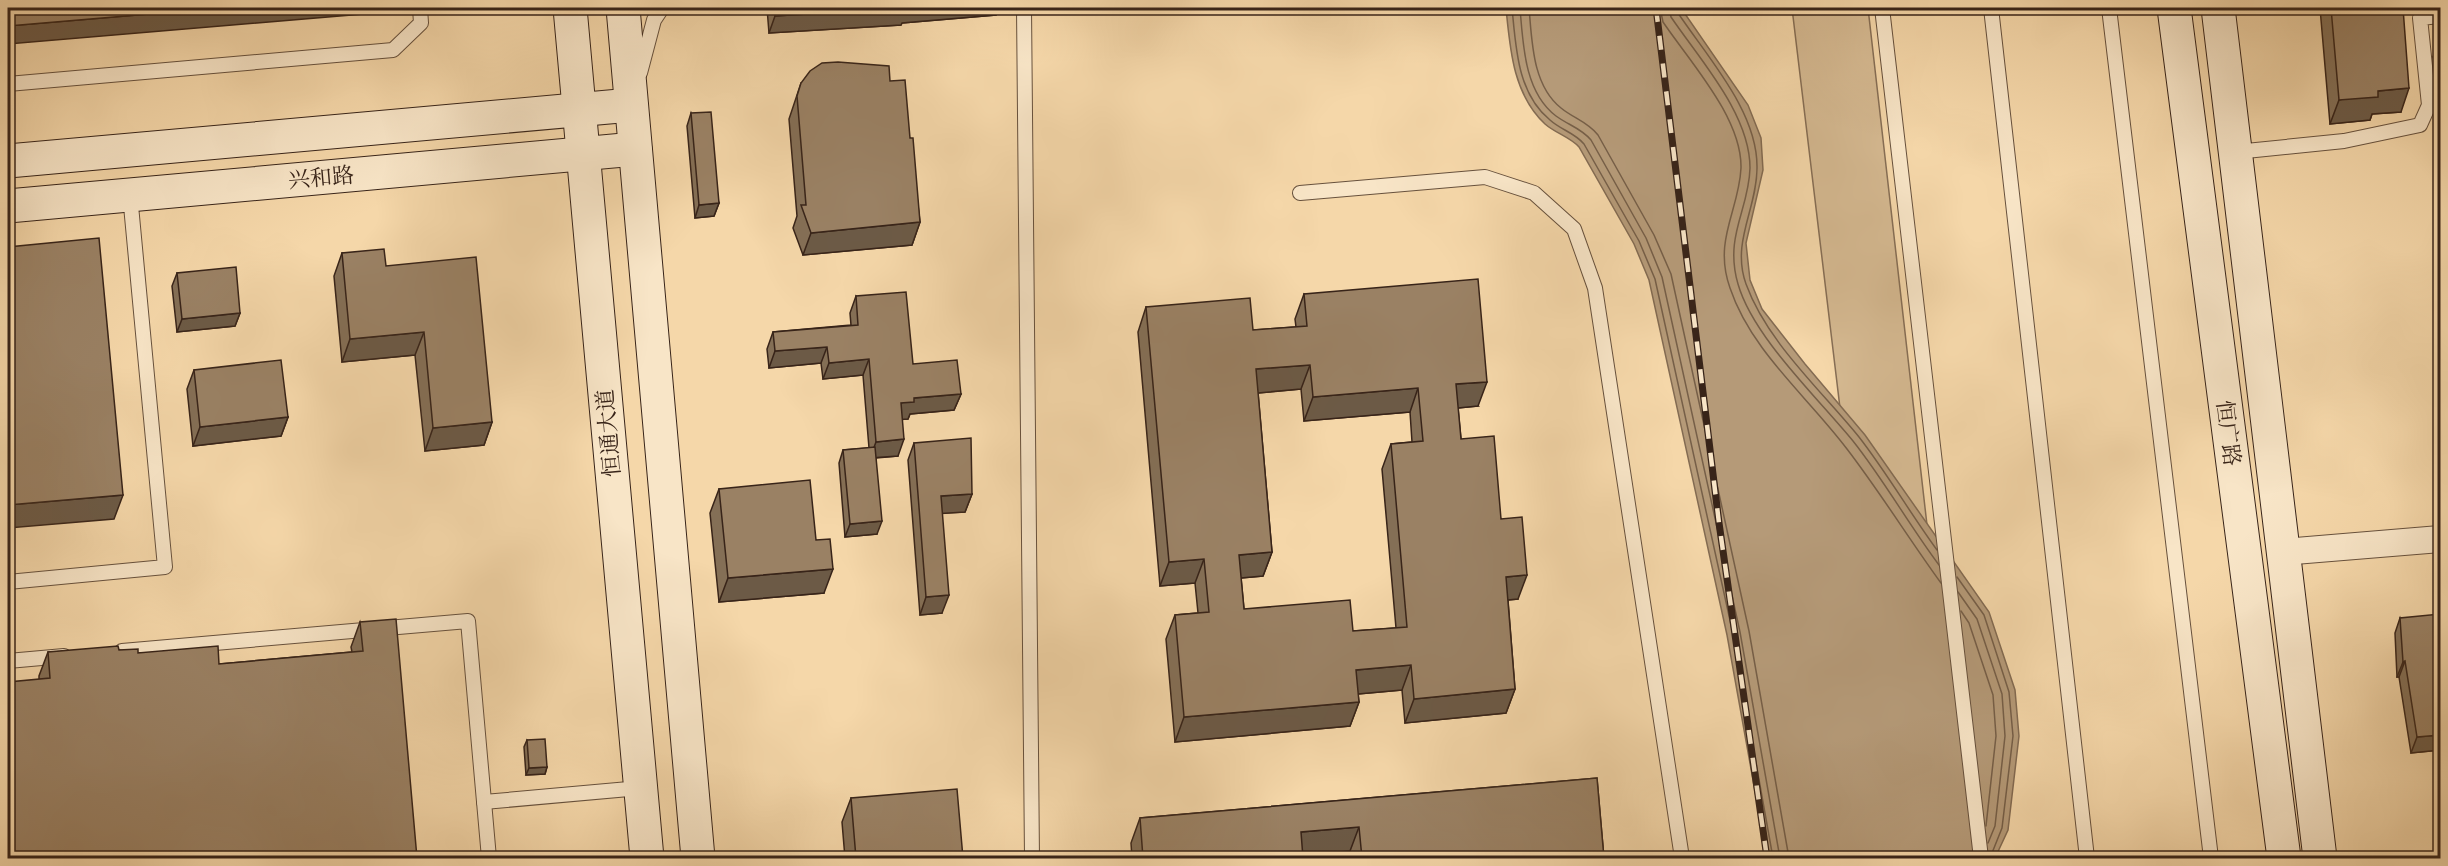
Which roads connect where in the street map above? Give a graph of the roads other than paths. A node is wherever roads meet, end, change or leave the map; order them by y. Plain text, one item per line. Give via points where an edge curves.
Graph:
1 (420, 8) edge
2 (570, 8) edge
3 (623, 8) edge
4 (662, 8) edge
5 (1024, 8) edge
6 (1882, 8) edge
7 (1991, 8) edge
8 (2109, 8) edge
9 (2174, 8) edge
10 (2218, 8) edge
11 (2440, 16) edge
12 (8, 84) edge
13 (631, 105) junction
14 (2435, 105) edge
15 (579, 110) junction
16 (635, 149) junction
17 (2236, 152) junction
18 (582, 153) junction
19 (8, 161) edge
20 (1300, 193) dead end
21 (130, 195) junction
22 (8, 206) edge
23 (2440, 539) edge
24 (2283, 552) junction
25 (8, 582) edge
26 (114, 652) edge
27 (78, 655) edge
28 (8, 661) edge
29 (640, 788) junction
30 (484, 802) junction
31 (489, 858) edge
32 (647, 858) edge
33 (698, 858) edge
34 (1032, 858) edge
35 (1682, 858) edge
36 (1981, 858) edge
37 (2087, 858) edge
38 (2211, 858) edge
39 (2284, 858) edge
40 (2320, 858) edge

1 - 12 lane via 421,23 393,50
2 - 15 main road, 恒通大道
3 - 13 main road
4 - 13 lane via 654,20
5 - 34 lane
6 - 36 lane
7 - 37 lane
8 - 38 lane
9 - 39 main road, 恒广路
10 - 17 main road, 恒广路
11 - 14 lane via 2420,18
13 - 15 main road, 兴和路
13 - 16 main road
14 - 17 lane via 2420,125 2344,141
15 - 18 main road, 恒通大道
15 - 19 main road, 兴和路
16 - 18 main road, 兴和路
16 - 33 main road
17 - 24 main road, 恒广路
18 - 21 main road, 兴和路
18 - 29 main road, 恒通大道
20 - 35 lane via 1485,177 1534,193 1574,229 1595,288
21 - 22 main road, 兴和路
21 - 25 lane via 165,567
23 - 24 street
24 - 40 main road, 恒广路
26 - 30 lane via 468,621
27 - 28 lane
29 - 30 lane
29 - 32 main road, 恒通大道
30 - 31 lane

